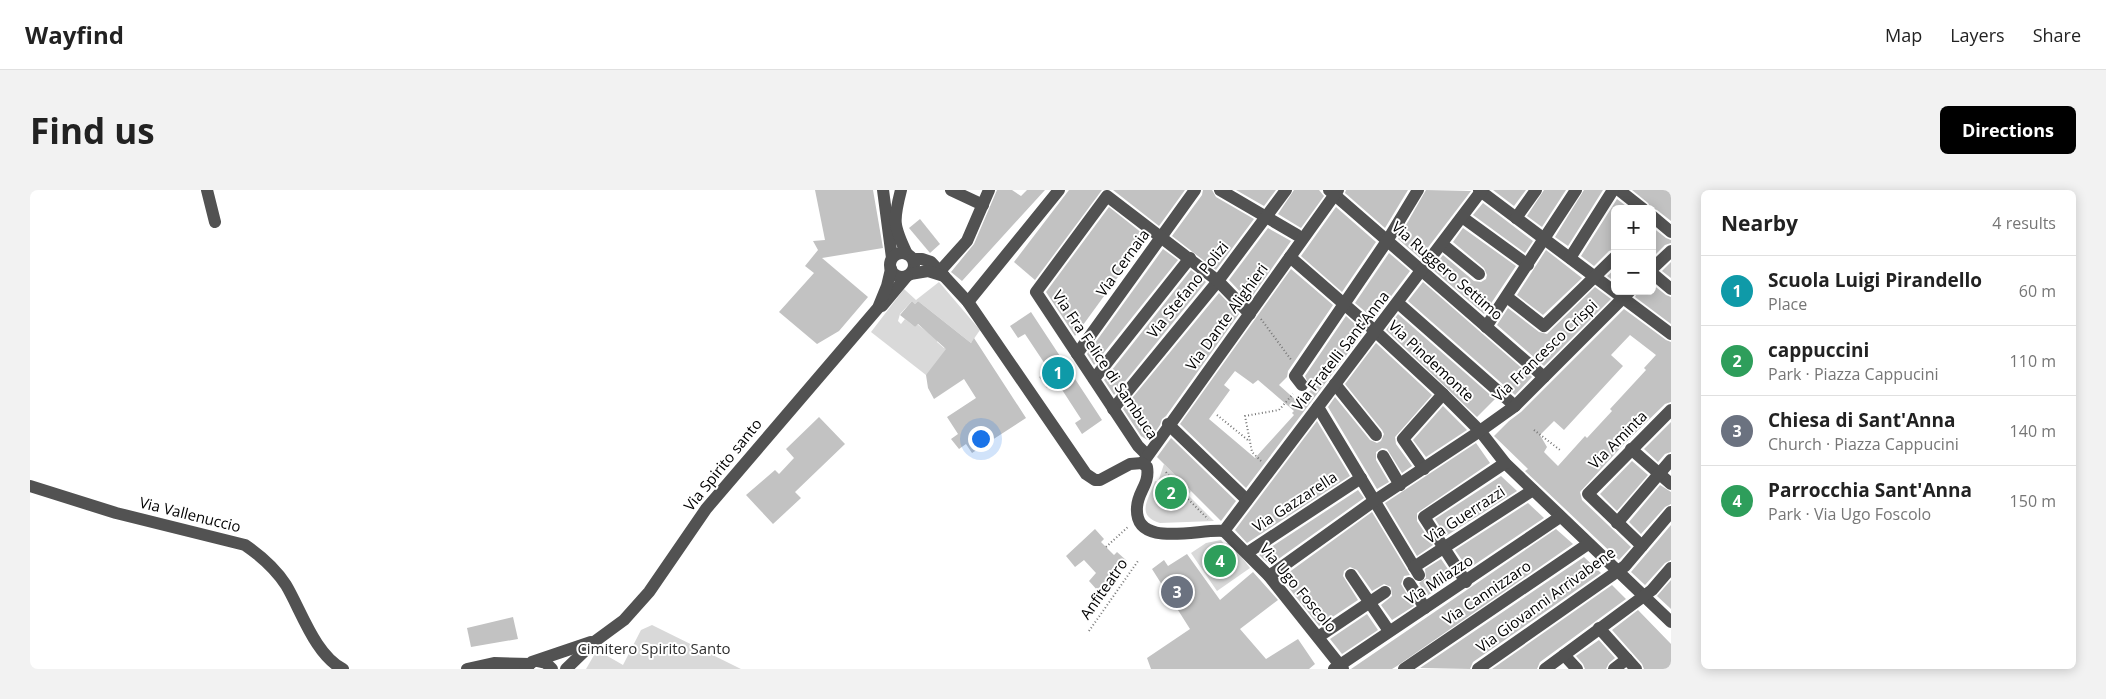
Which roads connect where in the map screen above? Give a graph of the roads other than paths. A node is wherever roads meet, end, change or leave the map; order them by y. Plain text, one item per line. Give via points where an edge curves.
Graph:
1 (207, 190) edge
2 (883, 190) edge
3 (901, 190) edge
4 (951, 190) edge
5 (989, 190) edge
6 (1059, 190) edge
7 (1195, 190) edge
8 (1220, 190) edge
9 (1286, 190) edge
10 (1418, 190) edge
11 (1481, 190) edge
12 (1536, 190) edge
13 (1576, 190) edge
14 (1613, 190) edge
15 (1619, 190) edge
16 (1334, 192) edge
17 (983, 205) junction
18 (1638, 205) edge
19 (1266, 217) junction
20 (1462, 217) junction
21 (1516, 218) junction
22 (1656, 220) edge
23 (215, 222) dead end
24 (1671, 232) edge
25 (1297, 236) dead end
26 (1162, 238) junction
27 (1545, 239) junction
28 (1387, 241) junction
29 (1442, 244) junction
30 (1671, 251) edge
31 (910, 257) junction
32 (1290, 257) junction
33 (1190, 258) junction
34 (1570, 258) junction
35 (1611, 261) edge
36 (892, 263) junction
37 (1528, 265) junction
38 (1656, 265) edge
39 (1422, 272) junction
40 (944, 274) junction
41 (1479, 274) dead end
42 (909, 275) junction
43 (1656, 276) edge
44 (1595, 277) junction
45 (1218, 281) junction
46 (1611, 286) edge
47 (1671, 289) edge
48 (1627, 295) edge
49 (1507, 297) junction
50 (968, 302) junction
51 (1344, 303) junction
52 (1398, 303) junction
53 (878, 308) junction
54 (1252, 311) junction
55 (1486, 327) junction
56 (1376, 331) junction
57 (1671, 334) edge
58 (1076, 354) junction
59 (1544, 377) junction
60 (1094, 379) junction
61 (1335, 384) junction
62 (1302, 385) road end
63 (1443, 394) junction
64 (1515, 406) junction
65 (1318, 407) junction
66 (1113, 409) junction
67 (1671, 410) edge
68 (1168, 424) junction
69 (1480, 431) junction
70 (1376, 435) dead end
71 (1631, 449) junction
72 (1383, 456) dead end
73 (1145, 459) junction
74 (1671, 460) edge
75 (1505, 463) junction
76 (1424, 469) junction
77 (1659, 474) junction
78 (1361, 478) junction
79 (1671, 484) edge
80 (1400, 485) junction
81 (30, 486) edge
82 (1533, 490) junction
83 (1246, 500) junction
84 (1374, 501) junction
85 (1671, 512) edge
86 (1560, 517) junction
87 (1617, 523) junction
88 (1224, 531) junction
89 (1588, 544) junction
90 (1642, 546) junction
91 (1444, 548) junction
92 (1247, 553) junction
93 (1671, 568) edge
94 (1616, 571) junction
95 (1351, 575) dead end
96 (1414, 575) junction
97 (1269, 576) junction
98 (1466, 582) junction
99 (1385, 592) dead end
100 (1643, 596) junction
101 (1369, 602) junction
102 (1425, 608) junction
103 (1670, 619) edge
104 (1599, 628) junction
105 (1389, 631) junction
106 (1318, 637) junction
107 (594, 642) junction
108 (1564, 655) junction
109 (1632, 664) edge
110 (530, 665) edge
111 (500, 666) edge
112 (1339, 668) edge
113 (1409, 668) edge
114 (343, 669) edge
115 (467, 669) edge
116 (552, 669) edge
117 (566, 669) edge
118 (1478, 669) edge
119 (1545, 669) edge
120 (1577, 669) edge
121 (1614, 669) edge

1 - 23 street
2 - 36 street
3 - 31 street via 895,226
4 - 17 street
5 - 17 street
6 - 50 street
7 - 26 street, Via Cernaia
8 - 19 street
9 - 19 street, Via Stefano Polizi
10 - 28 street
11 - 20 street, Via Fratelli Sant'Anna
11 - 21 street
12 - 21 street
13 - 27 street
14 - 34 street
15 - 18 street
16 - 28 street, Via Ruggero Settimo
16 - 32 street, Via Dante Alighieri
17 - 40 street via 967,240
19 - 25 street
19 - 45 street, Via Stefano Polizi
20 - 29 street, Via Fratelli Sant'Anna
20 - 37 street
21 - 27 street
22 - 24 street
26 - 33 street
26 - 58 street, Via Cernaia
26 - 58 street, Via Fra Felice di Sambuca via 1107,196 1036,292
27 - 34 street
27 - 37 street
28 - 39 street, Via Ruggero Settimo
28 - 51 street
29 - 39 street, Via Fratelli Sant'Anna
29 - 41 street
30 - 38 street
31 - 36 street via 899,253
31 - 40 street via 927,260
31 - 42 street via 914,267
32 - 51 street, Via Pindemonte
32 - 54 street, Via Dante Alighieri
33 - 45 street
33 - 60 street
34 - 44 street
35 - 44 street
36 - 42 street via 900,277
36 - 53 street
37 - 49 street
39 - 52 street, Via Fratelli Sant'Anna
39 - 55 street, Via Ruggero Settimo
40 - 42 street via 928,271
40 - 50 street
42 - 53 street
43 - 47 street
44 - 46 street
44 - 49 street via 1544,326
45 - 54 street
45 - 66 street, Via Stefano Polizi
48 - 57 street
48 - 59 street, Via Francesco Crispi
49 - 55 street
50 - 73 street via 1086,474 1100,480
51 - 56 street, Via Pindemonte
51 - 62 street via 1295,376
52 - 56 street, Via Fratelli Sant'Anna
52 - 64 street
53 - 107 street, Via Spirito santo via 706,509 649,592 624,620
54 - 68 street, Via Dante Alighieri
55 - 59 street, Via Ruggero Settimo
56 - 61 street, Via Fratelli Sant'Anna
56 - 63 street, Via Pindemonte
58 - 60 street, Via Fra Felice di Sambuca
59 - 64 street, Via Francesco Crispi
60 - 66 street, Via Fra Felice di Sambuca
61 - 65 street, Via Fratelli Sant'Anna
61 - 70 street
63 - 69 street, Via Pindemonte
63 - 76 street via 1403,439
64 - 69 street, Via Francesco Crispi
65 - 78 street
65 - 83 street, Via Fratelli Sant'Anna
66 - 73 street, Via Fra Felice di Sambuca
67 - 71 street, Via Aminta
68 - 73 street, Via Dante Alighieri
68 - 83 street
69 - 75 street, Via Pindemonte
69 - 76 street, Via Francesco Crispi
71 - 77 street
71 - 87 street, Via Aminta via 1588,494
72 - 80 street
73 - 88 street via 1147,482 1137,506 1145,528 1160,535 1212,529
74 - 77 street
75 - 82 street, Via Pindemonte
75 - 91 street via 1424,517
76 - 80 street, Via Francesco Crispi
77 - 79 street
77 - 87 street
78 - 84 street
78 - 92 street, Via Gazzarella
80 - 84 street, Via Francesco Crispi
81 - 114 street, Via Vallenuccio via 116,513 245,545 264,557 285,583 325,655
82 - 86 street, Via Pindemonte
82 - 91 street, Via Guerrazzi
83 - 88 street, Via Fratelli Sant'Anna
84 - 96 street
84 - 97 street, Via Francesco Crispi
85 - 90 street, Via Giovanni Arrivabene
86 - 89 street, Via Pindemonte
86 - 98 street, Via Milazzo
87 - 90 street
88 - 92 street, Via Ugo Foscolo
89 - 94 street, Via Pindemonte
89 - 113 street, Via Cannizzaro
90 - 94 street, Via Giovanni Arrivabene via 1625,566
91 - 96 street, Via Guerrazzi
91 - 98 street
92 - 97 street, Via Ugo Foscolo
93 - 100 street
94 - 100 street, Via Pindemonte
94 - 118 street, Via Giovanni Arrivabene
95 - 101 street
96 - 102 street
97 - 106 street, Via Ugo Foscolo
98 - 102 street, Via Milazzo
99 - 101 street
100 - 103 street, Via Pindemonte
100 - 104 street
101 - 105 street
101 - 106 street
102 - 105 street, Via Milazzo
104 - 108 street
104 - 109 street
105 - 112 street, Via Milazzo
106 - 112 street, Via Ugo Foscolo
107 - 110 street, Via Spirito santo
107 - 117 street, Via Spirito santo
108 - 119 street
108 - 120 street
109 - 121 street
110 - 111 street
110 - 116 street via 546,663
111 - 115 street

